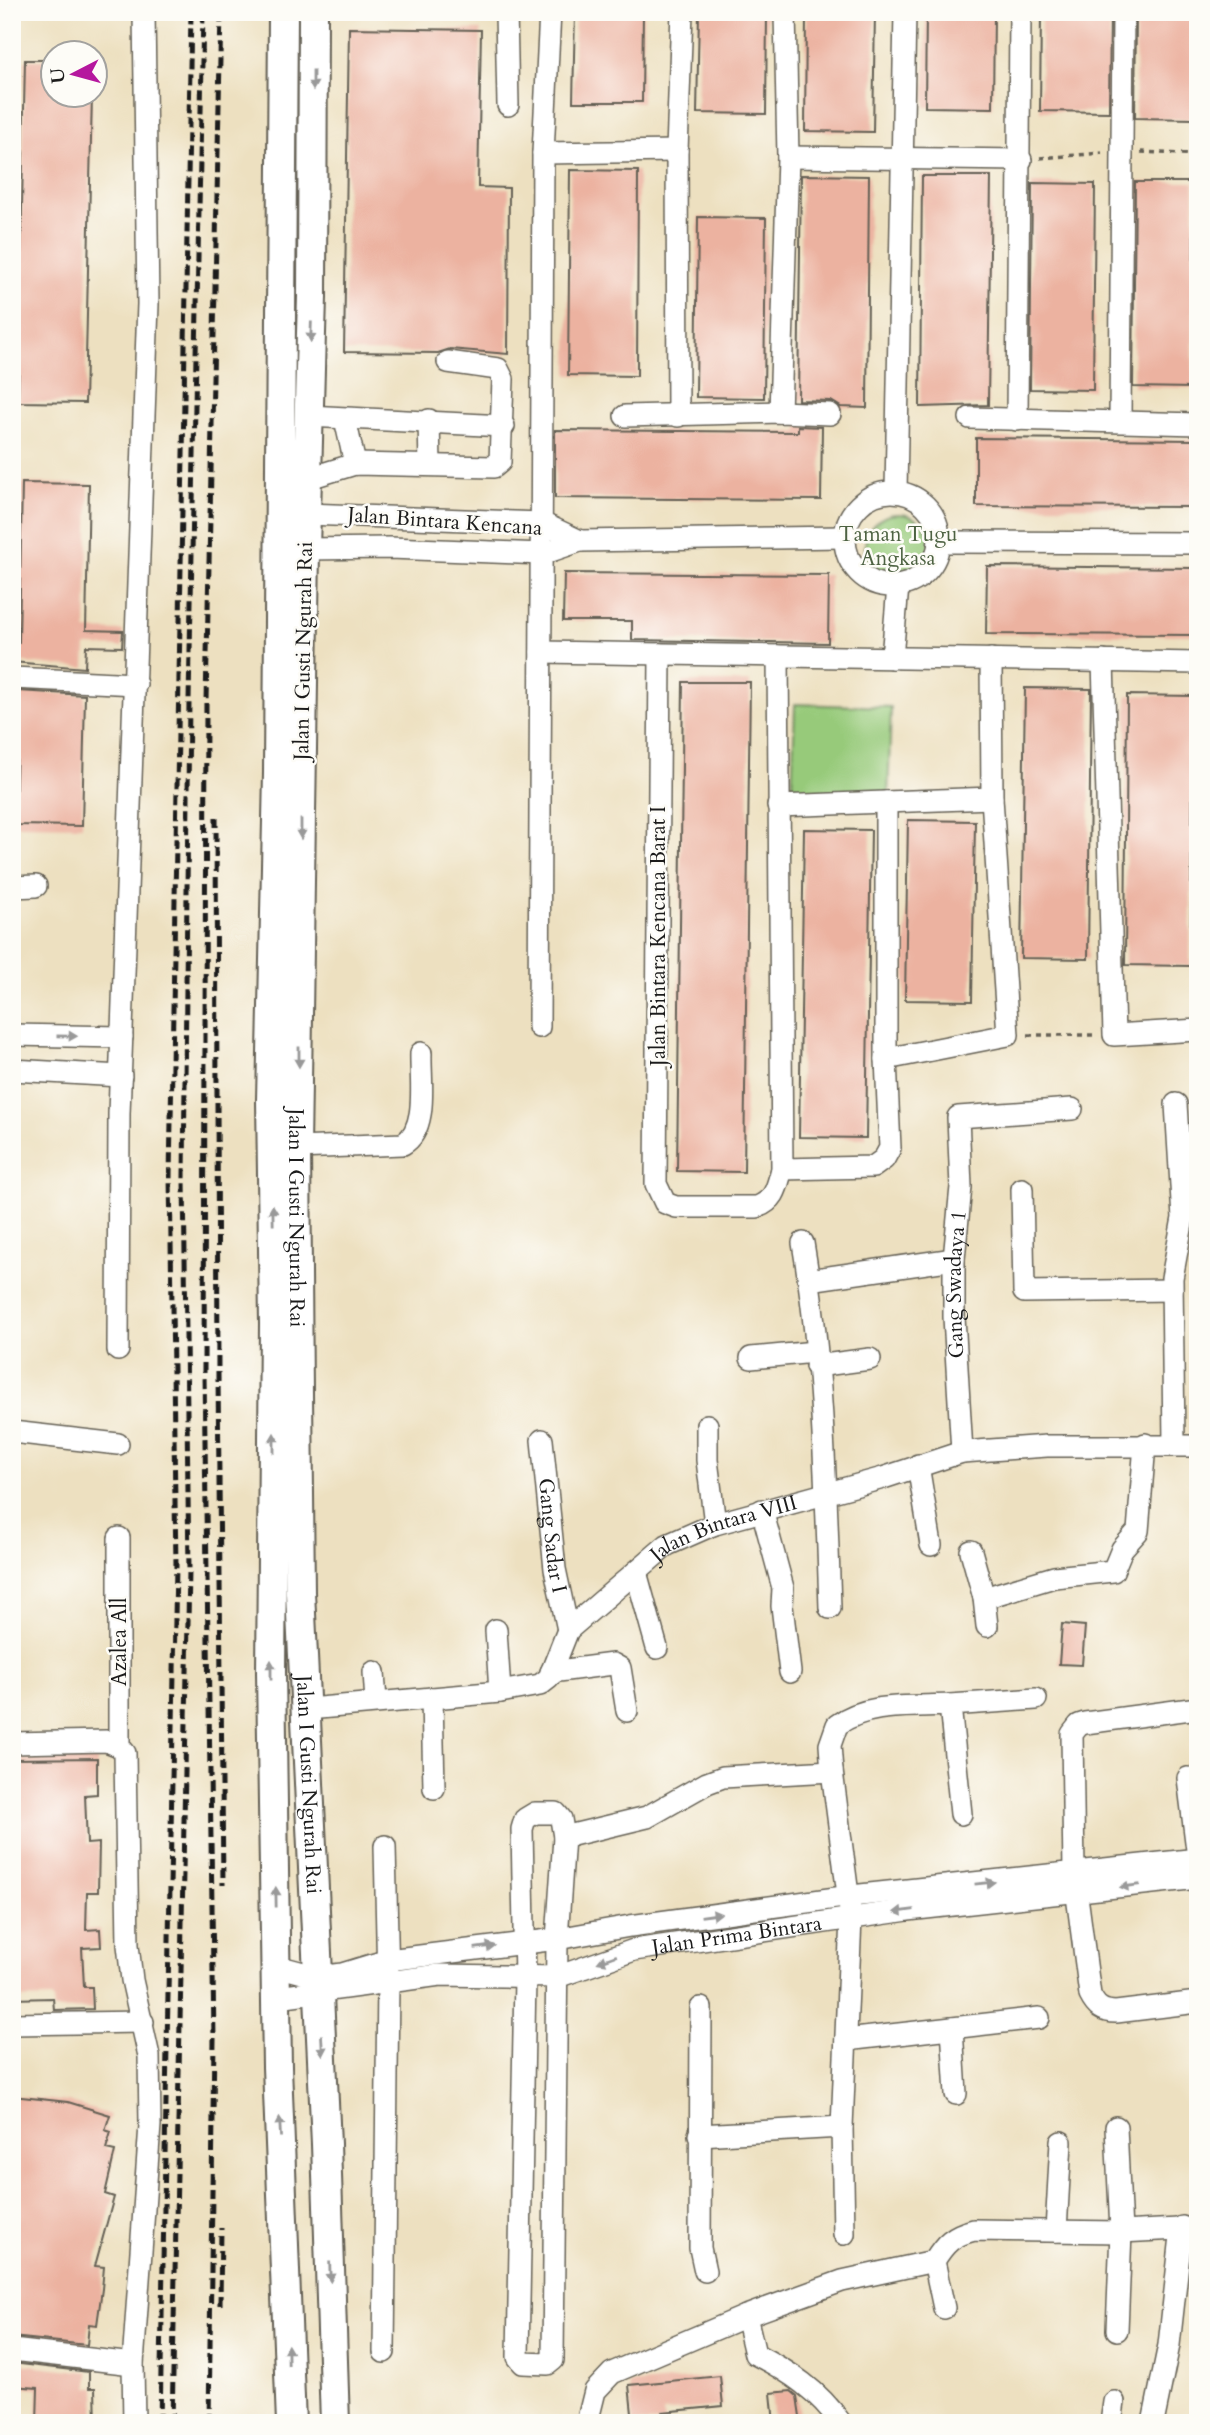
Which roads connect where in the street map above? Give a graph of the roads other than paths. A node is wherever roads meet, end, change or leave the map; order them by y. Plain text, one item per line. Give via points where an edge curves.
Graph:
1 (144, 12) edge
2 (283, 12) edge
3 (313, 12) edge
4 (506, 12) edge
5 (550, 12) edge
6 (682, 12) edge
7 (785, 12) edge
8 (905, 12) edge
9 (1020, 12) edge
10 (1123, 12) edge
11 (508, 105) dead end
12 (677, 150) junction
13 (543, 153) junction
14 (788, 157) junction
15 (904, 160) junction
16 (1021, 160) junction
17 (282, 296) junction
18 (312, 297) junction
19 (448, 362) dead end
20 (780, 412) junction
21 (830, 414) dead end
22 (678, 415) junction
23 (307, 416) junction
24 (625, 416) dead end
25 (970, 418) dead end
26 (345, 419) junction
27 (429, 420) junction
28 (1017, 420) junction
29 (1120, 421) junction
30 (1198, 424) edge
31 (504, 426) junction
32 (355, 464) junction
33 (430, 465) junction
34 (306, 478) junction
35 (896, 491) junction
36 (307, 514) junction
37 (390, 516) junction
38 (542, 523) junction
39 (845, 537) junction
40 (580, 541) junction
41 (940, 542) junction
42 (1198, 542) edge
43 (390, 548) junction
44 (305, 549) junction
45 (542, 554) junction
46 (898, 586) junction
47 (541, 652) junction
48 (660, 654) junction
49 (778, 656) junction
50 (892, 658) junction
51 (991, 659) junction
52 (1103, 661) junction
53 (1198, 663) edge
54 (12, 678) edge
55 (136, 684) junction
56 (289, 773) junction
57 (992, 798) junction
58 (886, 802) junction
59 (778, 806) junction
60 (36, 886) dead end
61 (12, 887) edge
62 (539, 1027) dead end
63 (1198, 1030) edge
64 (12, 1035) edge
65 (122, 1037) junction
66 (421, 1053) dead end
67 (886, 1059) junction
68 (12, 1070) edge
69 (121, 1076) junction
70 (1176, 1104) dead end
71 (1072, 1109) dead end
72 (296, 1148) junction
73 (782, 1169) junction
74 (1023, 1189) dead end
75 (803, 1243) dead end
76 (954, 1259) junction
77 (809, 1280) junction
78 (1172, 1290) junction
79 (118, 1350) dead end
80 (751, 1358) dead end
81 (815, 1359) junction
82 (870, 1359) dead end
83 (707, 1425) dead end
84 (12, 1432) edge
85 (542, 1440) dead end
86 (118, 1444) dead end
87 (1145, 1444) junction
88 (1174, 1444) junction
89 (1198, 1446) edge
90 (962, 1452) junction
91 (918, 1465) junction
92 (826, 1492) junction
93 (762, 1510) junction
94 (715, 1524) junction
95 (118, 1538) dead end
96 (931, 1545) dead end
97 (971, 1551) dead end
98 (636, 1572) junction
99 (984, 1598) junction
100 (830, 1608) dead end
101 (987, 1626) dead end
102 (496, 1630) dead end
103 (568, 1630) junction
104 (657, 1648) dead end
105 (374, 1672) dead end
106 (551, 1672) junction
107 (790, 1672) dead end
108 (500, 1692) junction
109 (432, 1698) junction
110 (1036, 1699) dead end
111 (376, 1702) junction
112 (950, 1704) junction
113 (1198, 1708) edge
114 (308, 1709) junction
115 (626, 1711) dead end
116 (12, 1743) edge
117 (119, 1746) junction
118 (832, 1771) junction
119 (1188, 1778) dead end
120 (434, 1788) dead end
121 (961, 1814) dead end
122 (564, 1837) junction
123 (385, 1846) dead end
124 (1198, 1858) edge
125 (1198, 1878) edge
126 (1075, 1883) junction
127 (850, 1896) junction
128 (851, 1918) junction
129 (557, 1939) junction
130 (525, 1942) junction
131 (387, 1960) junction
132 (277, 1966) junction
133 (557, 1977) junction
134 (525, 1978) junction
135 (388, 1982) junction
136 (319, 1984) junction
137 (278, 1997) junction
138 (1198, 2002) edge
139 (701, 2008) dead end
140 (1039, 2018) dead end
141 (143, 2022) junction
142 (12, 2024) edge
143 (952, 2028) junction
144 (846, 2040) junction
145 (956, 2094) dead end
146 (842, 2127) junction
147 (1116, 2127) dead end
148 (699, 2135) junction
149 (1060, 2142) dead end
150 (1190, 2228) edge
151 (1056, 2231) junction
152 (1121, 2232) junction
153 (844, 2234) dead end
154 (934, 2261) junction
155 (705, 2271) dead end
156 (944, 2308) dead end
157 (746, 2316) junction
158 (1118, 2330) dead end
159 (12, 2350) edge
160 (384, 2351) dead end
161 (133, 2364) junction
162 (134, 2423) edge
163 (291, 2423) edge
164 (335, 2423) edge
165 (587, 2423) edge
166 (841, 2423) edge
167 (1153, 2423) edge

1 - 55 street via 148,304
2 - 17 main road, Jalan I Gusti Ngurah Rai
3 -> 18 main road, Jalan I Gusti Ngurah Rai
4 - 11 street
5 - 13 street
6 - 12 street
7 - 14 street
8 - 15 street
9 - 16 street
10 - 29 street
12 - 13 street
12 - 22 street
13 - 38 street
14 - 15 street
14 - 20 street
15 - 16 street
15 - 35 street
16 - 28 street
17 - 18 main road
17 - 56 main road, Jalan I Gusti Ngurah Rai
18 -> 23 main road, Jalan I Gusti Ngurah Rai
19 - 31 street via 498,369 505,390
20 - 21 street
20 - 22 street
22 - 24 street
23 - 26 street
23 - 34 main road, Jalan I Gusti Ngurah Rai
25 - 28 street
26 - 27 street
26 - 32 street
27 - 31 street
27 - 33 street
28 - 29 street
29 - 30 street
31 - 33 street via 500,462 494,467
32 - 33 street
32 - 34 street
34 - 36 main road, Jalan I Gusti Ngurah Rai
35 - 39 street via 880,493 861,504 848,522
35 - 41 street via 910,495 932,513
36 - 37 street, Jalan Bintara Kencana
36 - 44 main road, Jalan I Gusti Ngurah Rai
37 - 38 street, Jalan Bintara Kencana
37 - 43 street
38 - 40 street, Jalan Bintara Kencana
38 - 45 street
39 - 40 street, Jalan Bintara Kencana
39 - 46 street via 854,568 882,586
40 - 45 street, Jalan Bintara Kencana
41 - 42 street
41 - 46 street via 927,571 914,582
43 - 44 street, Jalan Bintara Kencana
43 - 45 street, Jalan Bintara Kencana
44 - 56 main road, Jalan I Gusti Ngurah Rai
45 - 47 street
46 - 50 street
47 - 48 street
47 - 62 street
48 - 49 street
48 - 73 street, Jalan Bintara Kencana Barat I via 656,1184 665,1203 676,1207 757,1207 774,1196
49 - 50 street
49 - 59 street
50 - 51 street
51 - 52 street
51 - 57 street
52 - 53 street
52 - 63 street via 1114,1035
54 - 55 street
55 - 65 street
56 -> 72 main road, Jalan I Gusti Ngurah Rai
132 -> 56 main road, Jalan I Gusti Ngurah Rai via 271,1672 271,1100
57 - 58 street
57 - 67 street via 1009,1035
58 - 59 street
58 - 67 street
59 - 73 street
60 - 61 street
64 -> 65 street
65 - 69 street
66 - 72 street via 419,1118 410,1139 402,1144
67 - 73 street via 891,1136 884,1159 866,1167
68 - 69 street
69 - 79 street
70 - 78 street via 1184,1218
71 - 76 street, Gang Swadaya 1 via 958,1117 961,1187
72 - 114 main road, Jalan I Gusti Ngurah Rai via 300,1592
74 - 78 street via 1024,1292
75 - 77 street
76 - 77 street
76 - 90 street, Gang Swadaya 1
77 - 81 street
78 - 88 street
80 - 81 street
81 - 82 street
81 - 92 street
83 - 94 street
84 - 86 street
85 - 103 street, Gang Sadar I via 555,1569
87 - 88 street, Jalan Bintara VIII
87 - 90 street, Jalan Bintara VIII
87 - 99 street via 1138,1531 1122,1549 1116,1566 1109,1572 1054,1577
88 - 89 street, Jalan Bintara VIII
90 - 91 street, Jalan Bintara VIII
91 - 92 street, Jalan Bintara VIII via 883,1479
91 - 96 street
92 - 93 street, Jalan Bintara VIII
92 - 100 street
93 - 94 street, Jalan Bintara VIII
93 - 107 street via 783,1588
94 - 98 street, Jalan Bintara VIII via 667,1545
95 - 117 street, Azalea All
97 - 99 street
98 - 103 street, Jalan Bintara VIII
98 - 104 street
99 - 101 street
102 - 108 street
103 - 106 street, Jalan Bintara VIII
105 - 111 street
106 - 108 street via 540,1685
106 - 115 street via 612,1664 620,1668
108 - 109 street
109 - 111 street
109 - 120 street
110 - 112 street
111 - 114 street
112 - 118 street via 883,1709 844,1720 832,1734
112 - 121 street
113 - 126 street via 1085,1723 1074,1729
114 - 136 main road, Jalan I Gusti Ngurah Rai
116 - 117 street via 106,1741
117 - 141 street, Azalea All via 125,1753 128,1945
118 - 122 street via 723,1777 647,1817
118 - 127 street
119 - 124 street
122 - 129 street
122 - 130 street via 556,1813 535,1813 525,1819
123 - 131 street
124 - 126 street, Jalan Prima Bintara
125 -> 126 street, Jalan Prima Bintara
127 -> 126 street, Jalan Prima Bintara
126 -> 128 street, Jalan Prima Bintara
126 - 138 street via 1090,1995 1099,2008 1116,2012
127 - 128 street
129 -> 127 street, Jalan Prima Bintara
128 -> 133 street, Jalan Prima Bintara via 634,1950
128 - 144 street
129 - 130 street, Jalan Prima Bintara
129 - 133 street
131 -> 130 street, Jalan Prima Bintara
130 - 134 street
131 - 135 street
131 - 136 street, Jalan Prima Bintara
132 - 136 street, Jalan Prima Bintara
132 - 137 main road, Jalan I Gusti Ngurah Rai
133 - 134 street, Jalan Prima Bintara
133 - 134 street via 553,2360 548,2364 523,2363 518,2357
134 - 135 street, Jalan Prima Bintara via 440,1975
135 - 136 street, Jalan Prima Bintara
135 - 160 street
136 - 137 street, Jalan Prima Bintara
136 -> 164 main road, Jalan I Gusti Ngurah Rai
163 -> 137 main road, Jalan I Gusti Ngurah Rai
139 - 148 street
140 - 143 street
141 - 142 street
141 - 161 street, Azalea All via 149,2056 150,2124
143 - 144 street
143 - 145 street
144 - 146 street
146 - 148 street
146 - 153 street
147 - 152 street
148 - 155 street via 699,2248
149 - 151 street
150 - 152 street
150 - 167 street
151 - 152 street
151 - 154 street via 965,2232 944,2244
152 - 158 street
154 - 156 street
154 - 157 street via 842,2281
157 - 165 street via 612,2373 595,2391
157 - 166 street via 755,2354 823,2398
159 - 161 street
161 - 162 street, Azalea All

